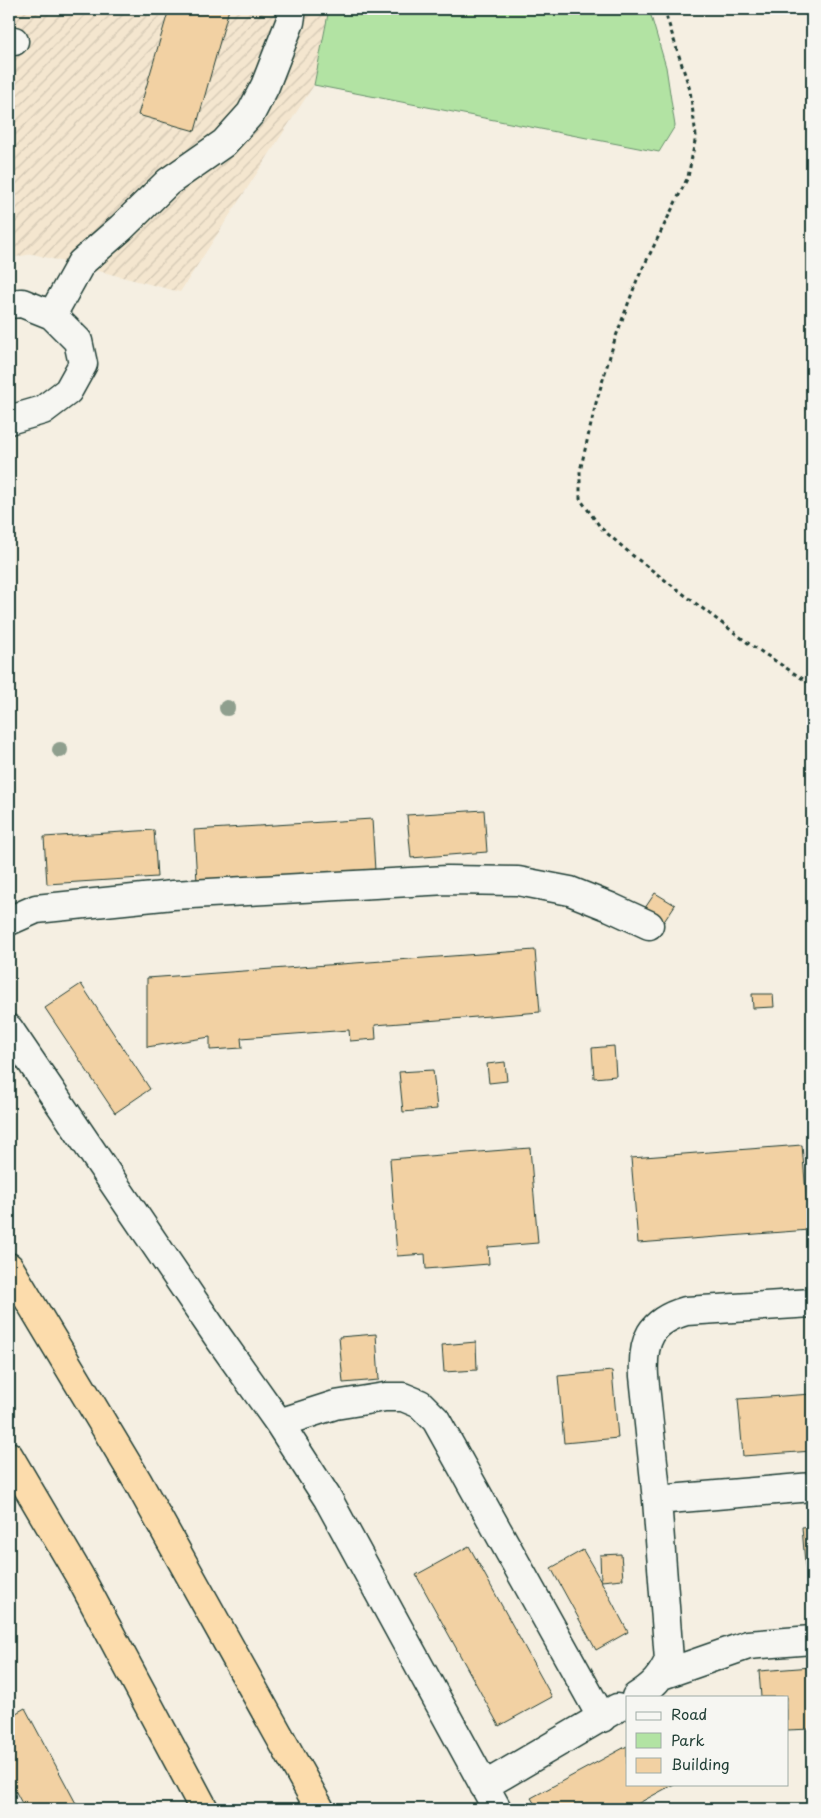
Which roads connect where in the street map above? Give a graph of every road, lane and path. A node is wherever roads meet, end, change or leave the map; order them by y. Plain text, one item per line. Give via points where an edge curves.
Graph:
1 (292, 9) edge
2 (664, 9) edge
3 (9, 304) edge
4 (52, 315) junction
5 (9, 420) edge
6 (812, 685) edge
7 (9, 921) edge
8 (649, 924) dead end
9 (9, 1029) edge
10 (9, 1267) edge
11 (812, 1303) edge
12 (279, 1423) junction
13 (9, 1456) edge
14 (812, 1487) edge
15 (657, 1500) junction
16 (812, 1640) edge
17 (662, 1674) junction
18 (637, 1696) edge
19 (626, 1703) edge
20 (602, 1718) junction
21 (491, 1798) edge
22 (204, 1809) edge
23 (320, 1809) edge

1 - 4 lane via 265,86 251,113 224,143 168,182 122,228 80,263
2 - 6 path via 690,90 696,136 688,178 637,280 615,339 580,471 580,499 601,528 632,555 748,643
3 - 4 lane via 22,302
4 - 5 lane via 78,342 83,364 68,391 43,410
7 - 8 lane via 36,909 173,895 456,880 518,881 570,891
9 - 12 lane
10 - 23 highway via 138,1482
11 - 15 lane via 686,1311 669,1316 656,1326 647,1340 643,1356
12 - 20 lane via 335,1406 385,1397 403,1397 420,1404 436,1420
12 - 21 lane via 328,1499
13 - 22 highway via 79,1574
14 - 15 lane
15 - 17 lane via 668,1643 668,1660
16 - 17 lane via 748,1645
17 - 18 lane
19 - 20 lane
20 - 21 lane

